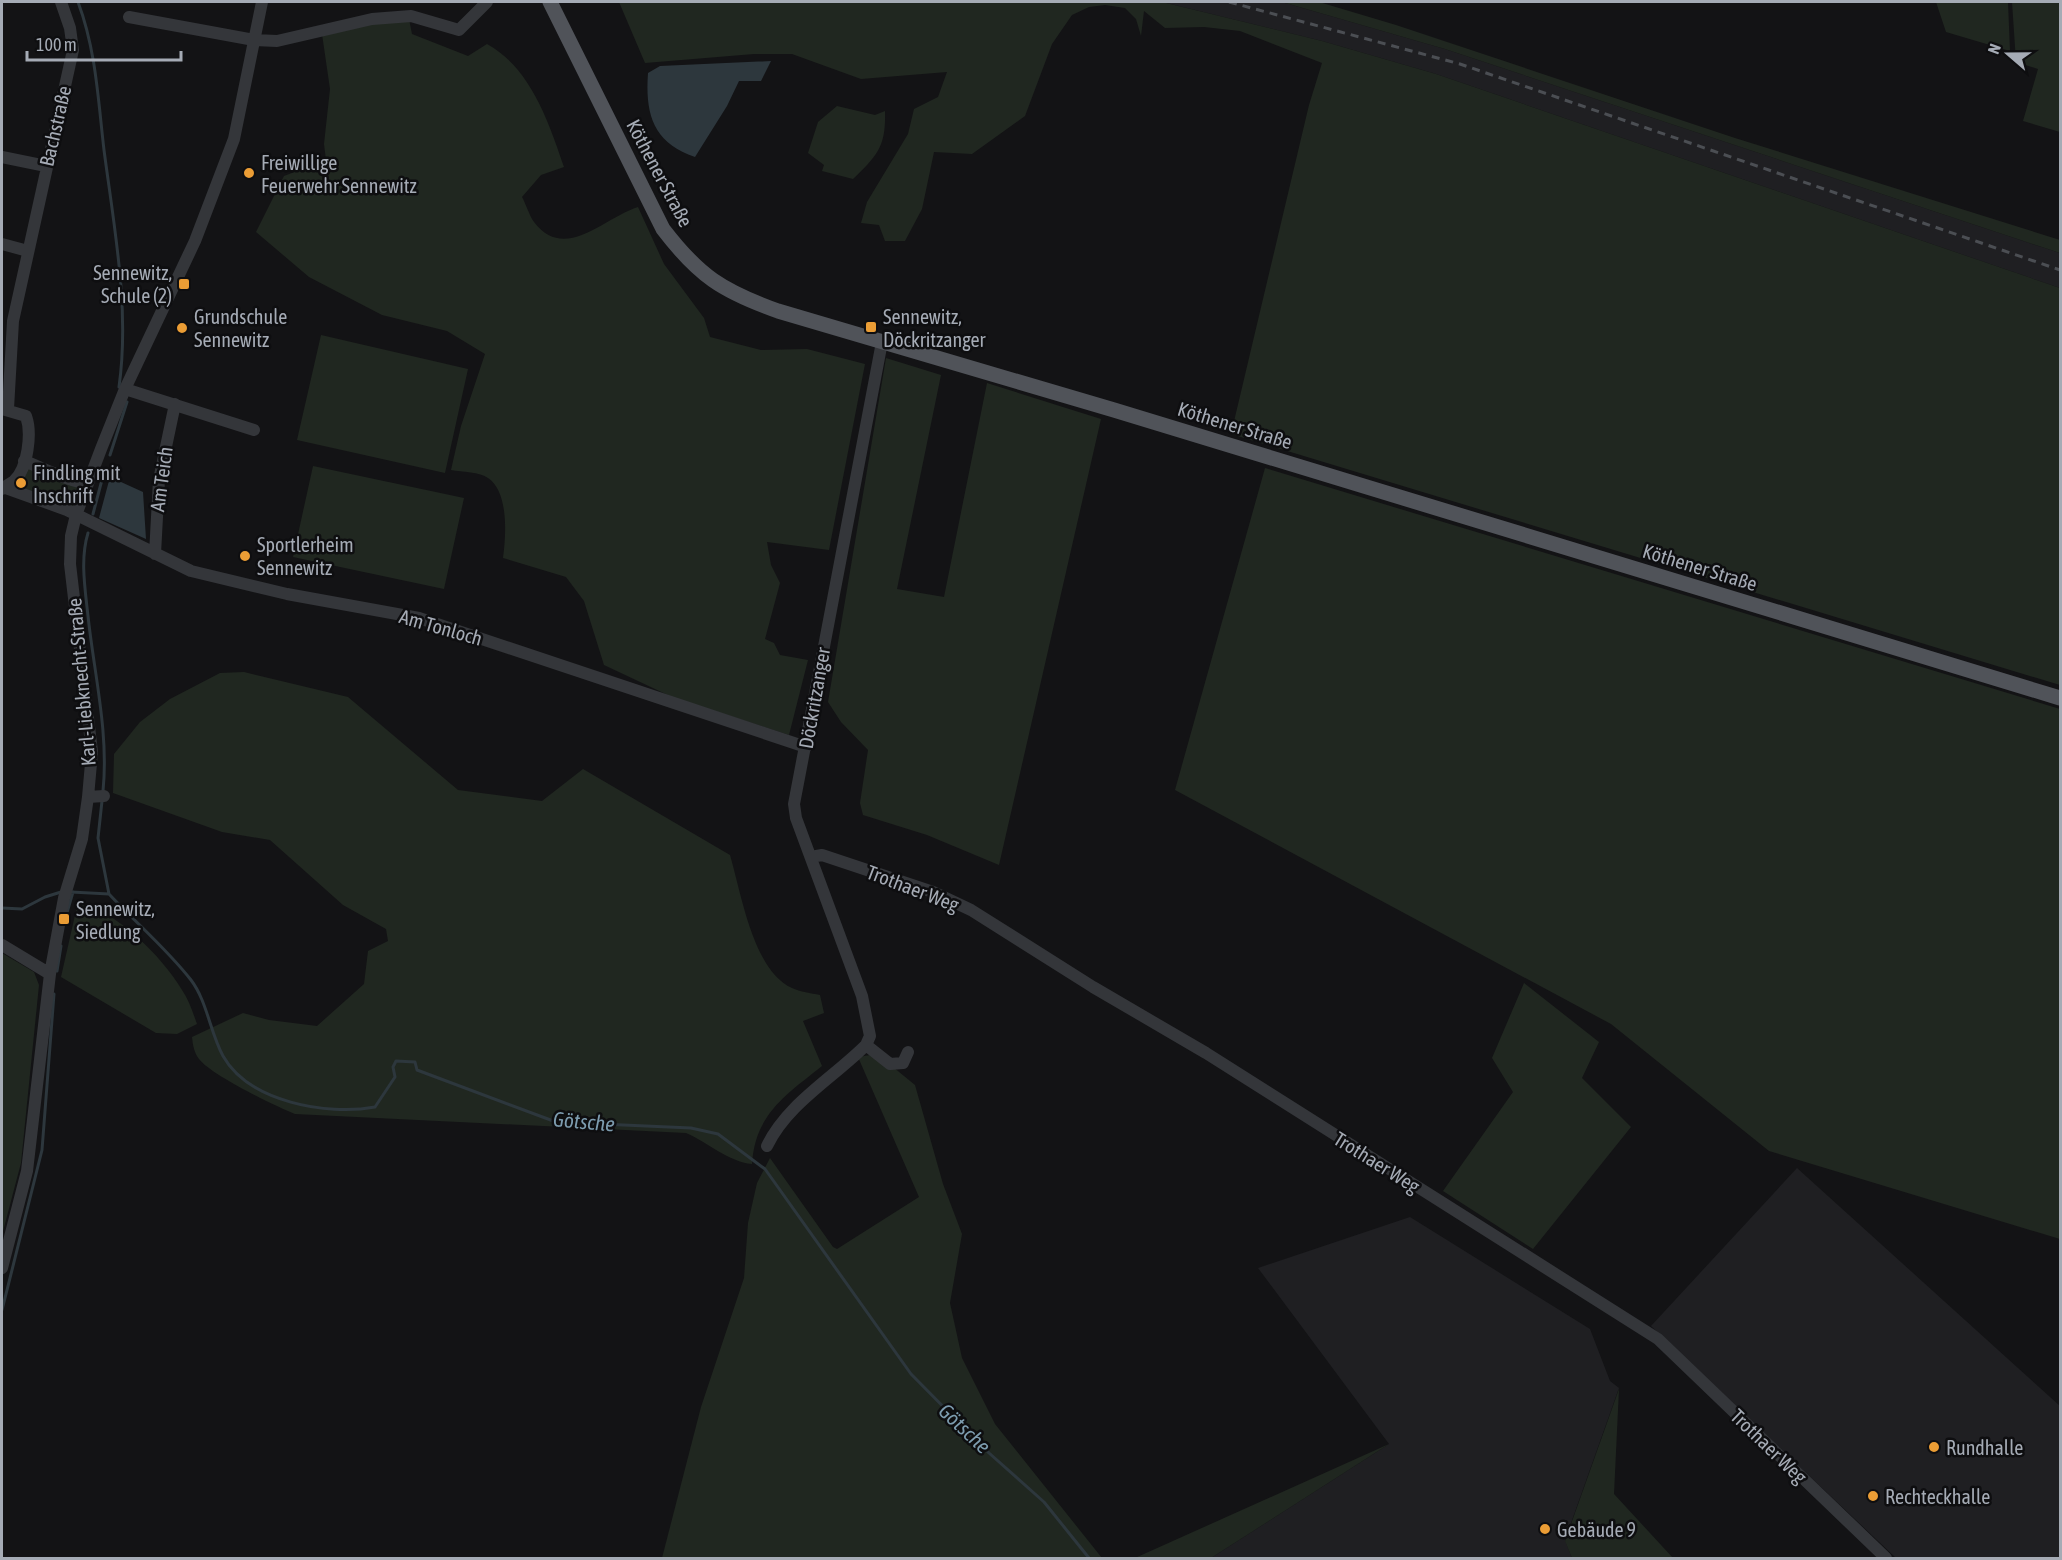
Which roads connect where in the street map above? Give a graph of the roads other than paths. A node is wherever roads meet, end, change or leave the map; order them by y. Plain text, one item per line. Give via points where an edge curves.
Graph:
1 (61, 2) edge
2 (262, 2) edge
3 (488, 2) edge
4 (550, 2) edge
5 (129, 16) dead end
6 (254, 40) junction
7 (2, 158) edge
8 (46, 166) junction
9 (2, 244) edge
10 (28, 251) junction
11 (882, 342) junction
12 (124, 389) junction
13 (175, 404) junction
14 (5, 409) edge
15 (254, 430) dead end
16 (24, 461) junction
17 (88, 483) junction
18 (2, 488) edge
19 (76, 515) junction
20 (155, 554) junction
21 (2061, 698) edge
22 (806, 747) junction
23 (811, 857) junction
24 (2, 945) edge
25 (50, 974) junction
26 (866, 1046) junction
27 (908, 1052) dead end
28 (767, 1146) dead end
29 (2, 1268) edge
30 (1886, 1558) edge

1 - 8 street, Bachstraße via 73,50
2 - 6 street
3 - 6 street via 459,30 411,16 372,19 277,41
4 - 11 main road, Köthener Straße via 647,200 663,229 687,259 717,285 741,298
5 - 6 street
6 - 12 street via 234,139 216,192
7 - 8 street
8 - 10 street, Bachstraße
9 - 10 street
10 - 14 street, Bachstraße via 13,321
11 - 21 main road, Köthener Straße
11 - 22 street, Döckritzanger
12 - 13 street
12 - 17 street
13 - 15 street
13 - 20 street, Am Teich via 159,480
14 - 16 street via 26,416 30,426
16 - 17 street via 57,472 77,484
16 - 18 street via 17,477
17 - 19 street, Karl-Liebknecht-Straße
18 - 19 street, Am Tonloch
19 - 20 street, Am Tonloch
19 - 25 street, Karl-Liebknecht-Straße via 70,564 95,796 64,898
20 - 22 street, Am Tonloch via 191,571 287,594 419,618
22 - 23 street, Döckritzanger via 794,804
23 - 26 street, Döckritzanger via 862,996 870,1036
23 - 30 street, Trothaer Weg via 822,855 844,862 933,892 971,910 1206,1053 1658,1339
24 - 25 street
25 - 29 street via 27,1171
26 - 27 street via 890,1064 903,1063
26 - 28 street via 793,1110

